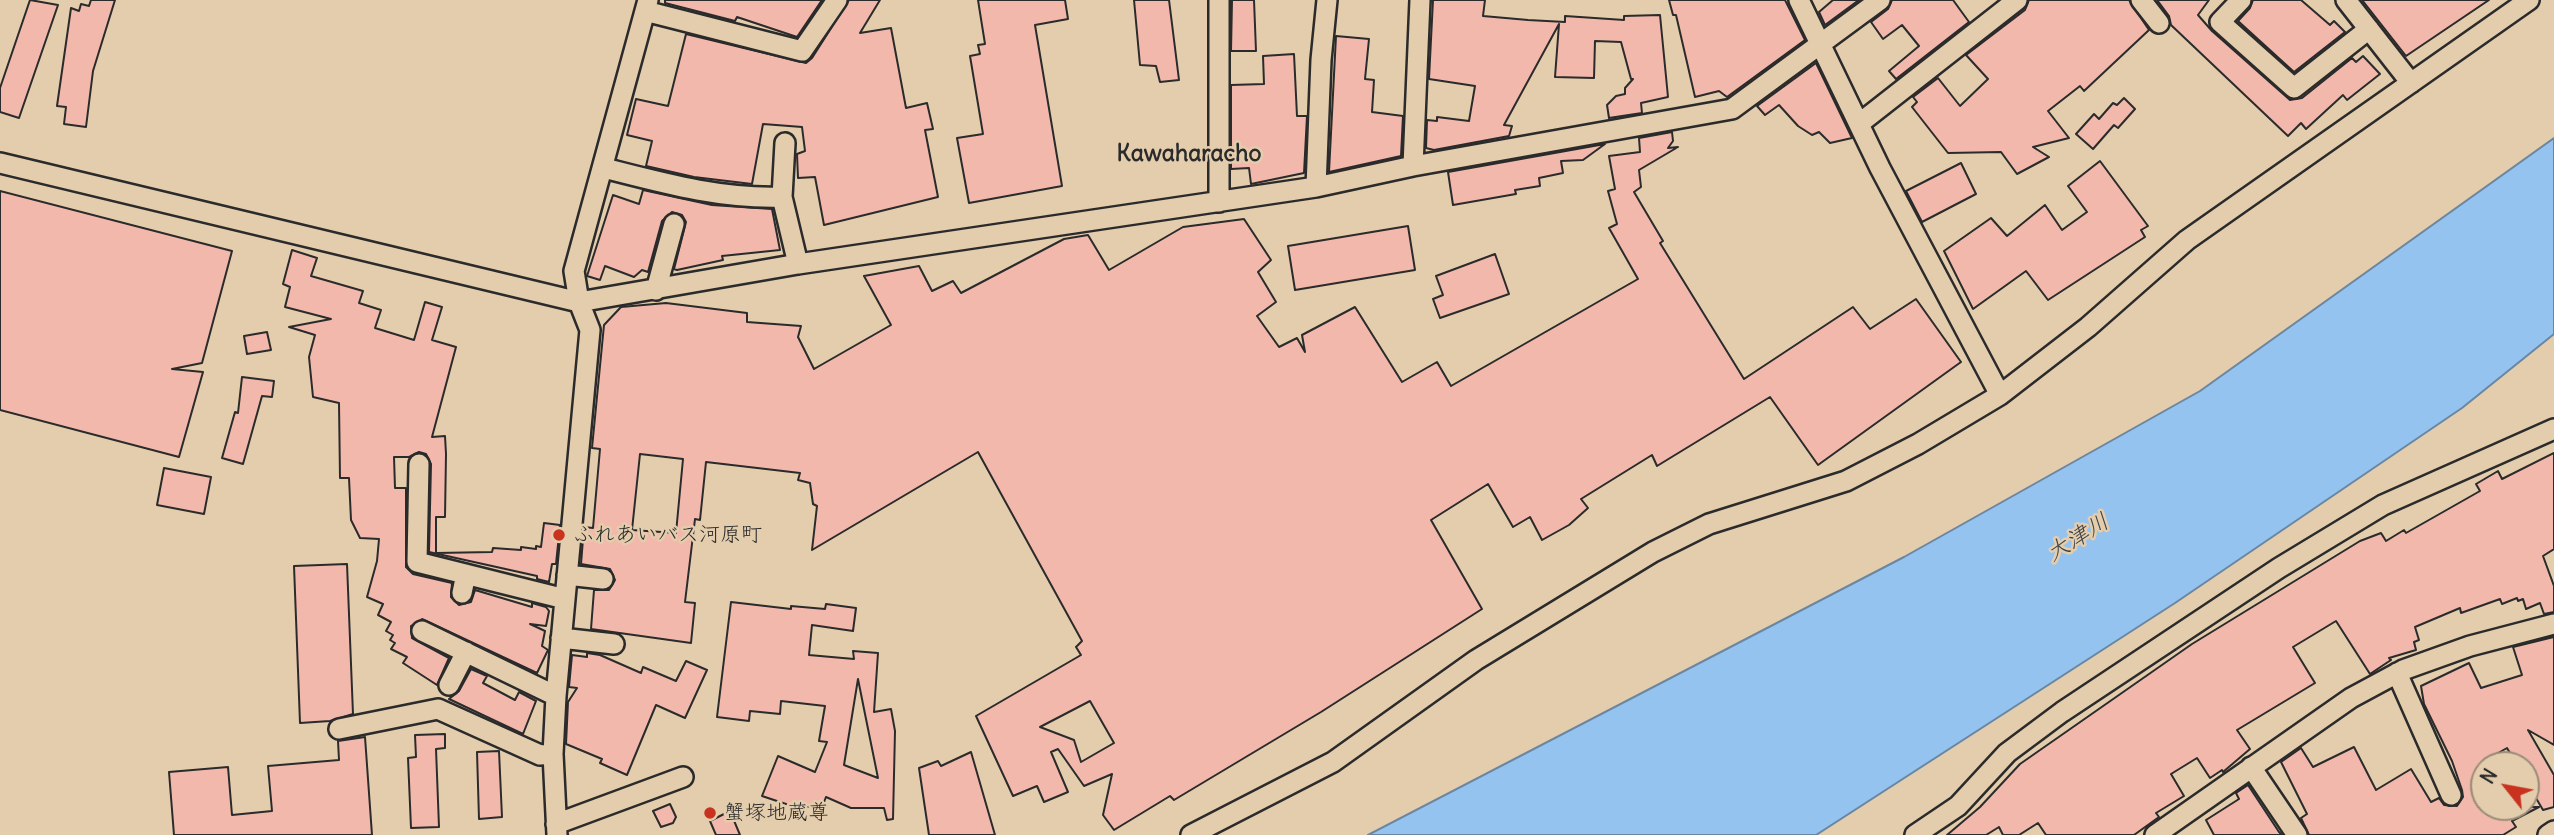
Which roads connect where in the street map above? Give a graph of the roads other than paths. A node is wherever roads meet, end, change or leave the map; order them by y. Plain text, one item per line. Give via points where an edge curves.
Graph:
1 (837, 0) edge
2 (1219, 0) edge
3 (1327, 0) edge
4 (1420, 0) edge
5 (1799, 0) edge
6 (1880, 0) edge
7 (2017, 0) edge
8 (2141, 0) edge
9 (2241, 0) edge
10 (2346, 0) edge
11 (2529, 0) edge
12 (647, 6) edge
13 (2159, 23) dead end
14 (2369, 29) junction
15 (1821, 46) junction
16 (2411, 83) junction
17 (1860, 123) junction
18 (785, 143) dead end
19 (0, 163) edge
20 (1413, 166) junction
21 (604, 169) junction
22 (1316, 187) junction
23 (782, 197) junction
24 (1219, 202) junction
25 (674, 224) dead end
26 (798, 264) junction
27 (656, 290) junction
28 (579, 302) junction
29 (2000, 395) junction
30 (2554, 429) edge
31 (419, 464) dead end
32 (567, 575) junction
33 (603, 579) dead end
34 (565, 599) junction
35 (2554, 624) edge
36 (422, 631) dead end
37 (561, 638) junction
38 (614, 644) dead end
39 (466, 652) junction
40 (2397, 673) junction
41 (449, 685) dead end
42 (556, 696) junction
43 (338, 729) dead end
44 (553, 754) junction
45 (2251, 767) junction
46 (683, 777) dead end
47 (2451, 795) dead end
48 (2177, 829) edge
49 (557, 830) edge
50 (2554, 831) edge
51 (1191, 835) edge
52 (1915, 835) edge
53 (2155, 835) edge
54 (2297, 835) edge
55 (2549, 835) edge

1 - 12 street via 802,51
2 - 24 street
3 - 22 street
4 - 20 street
5 - 15 street
6 - 15 street
7 - 17 street
8 - 13 street
9 - 14 street via 2220,22 2294,88
10 - 14 street
11 - 16 street
12 - 21 street
14 - 16 street
15 - 17 street
15 - 20 street via 1732,110
16 - 29 street via 2187,240 2088,327
17 - 29 street
18 - 23 street
19 - 28 street
20 - 22 street
21 - 23 street via 692,191
21 - 28 street via 573,271
22 - 24 street
23 - 26 street
24 - 26 street
25 - 27 street
26 - 27 street
27 - 28 street
28 - 32 street via 590,330
29 - 51 street via 1846,481 1709,524 1653,551 1476,660 1333,762
30 - 52 street via 2383,505 2279,568 2062,712 2007,753 1958,806
31 - 34 street via 410,514 417,562 464,584
32 - 33 street
32 - 34 street
34 - 37 street
35 - 40 street via 2469,646
36 - 39 street
37 - 38 street
37 - 42 street
39 - 41 street
39 - 42 street
40 - 45 street via 2351,698
40 - 47 street
42 - 44 street
43 - 44 street via 438,709 540,755
44 - 49 street
45 - 48 street
45 - 54 street
46 - 49 street
48 - 53 street
50 - 55 street

